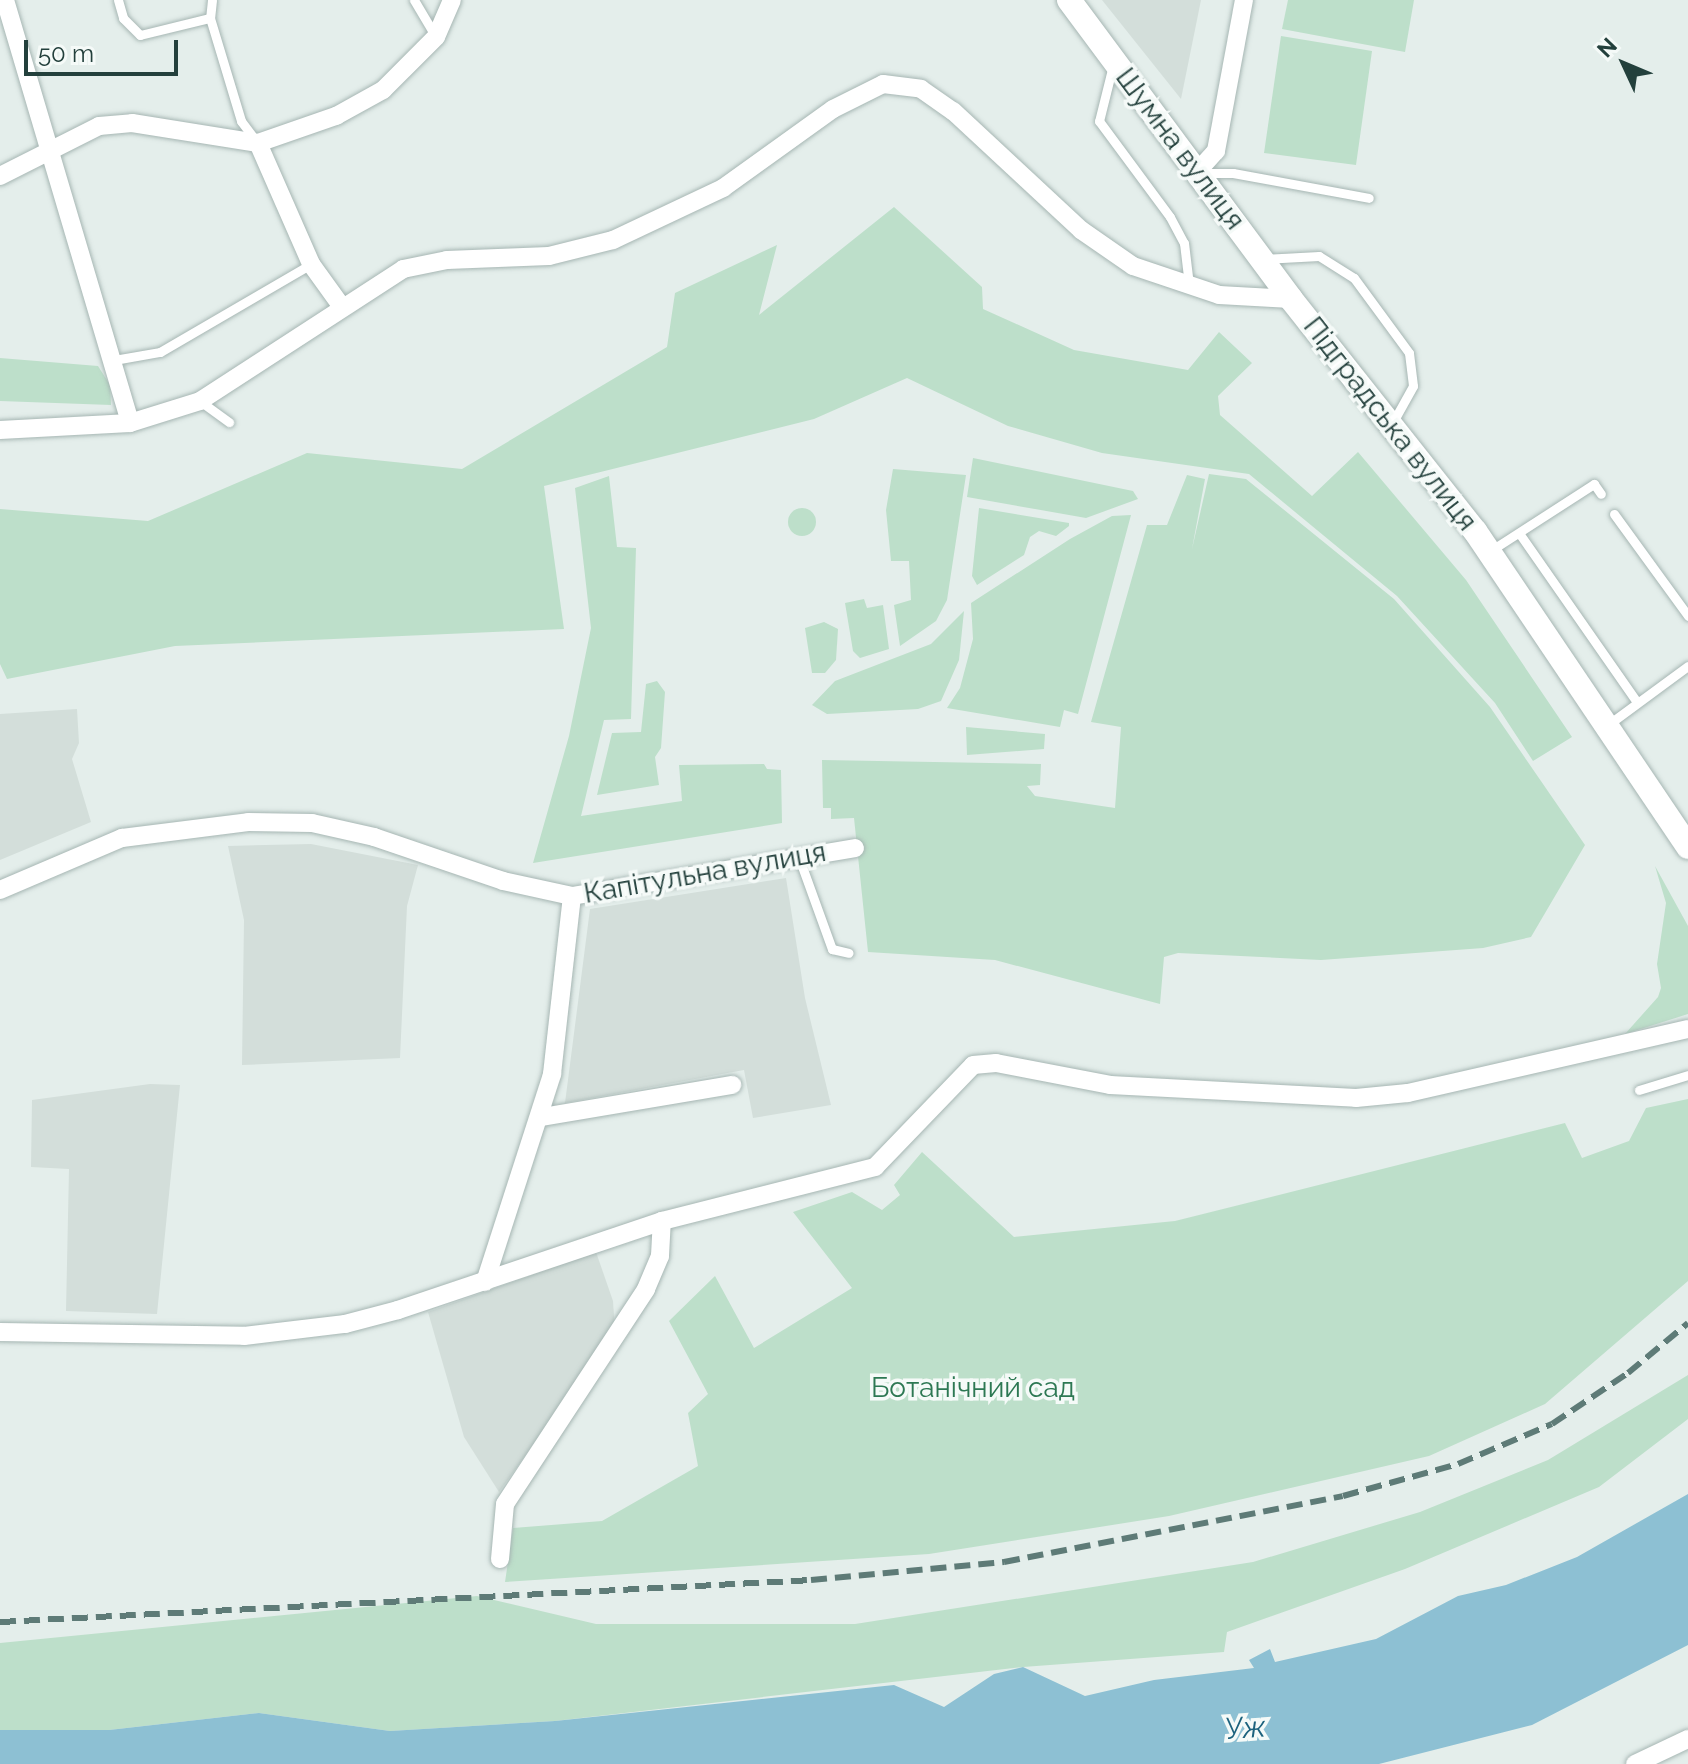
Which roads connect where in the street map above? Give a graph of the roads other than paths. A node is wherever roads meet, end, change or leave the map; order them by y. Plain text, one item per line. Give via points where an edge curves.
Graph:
1 (5, 0) edge
2 (118, 0) edge
3 (212, 0) edge
4 (414, 0) edge
5 (452, 0) edge
6 (1069, 0) edge
7 (1244, 0) edge
8 (210, 18) junction
9 (436, 37) junction
10 (1114, 60) junction
11 (258, 143) junction
12 (46, 150) junction
13 (1196, 173) junction
14 (0, 176) edge
15 (1369, 198) dead end
16 (1261, 259) junction
17 (311, 264) junction
18 (1189, 288) junction
19 (1291, 299) junction
20 (342, 307) junction
21 (114, 360) junction
22 (200, 401) junction
23 (229, 422) dead end
24 (130, 423) junction
25 (1391, 425) junction
26 (0, 430) edge
27 (1601, 494) dead end
28 (1614, 514) dead end
29 (1519, 533) junction
30 (1489, 552) junction
31 (1688, 616) edge
32 (1688, 666) edge
33 (1636, 701) junction
34 (1606, 726) junction
35 (1688, 847) edge
36 (855, 848) dead end
37 (804, 856) junction
38 (0, 890) edge
39 (572, 896) junction
40 (849, 953) dead end
41 (1688, 1029) edge
42 (1688, 1075) edge
43 (732, 1085) dead end
44 (1639, 1090) dead end
45 (542, 1117) junction
46 (662, 1221) junction
47 (485, 1282) junction
48 (0, 1332) edge
49 (500, 1559) dead end
50 (1688, 1739) edge
51 (1635, 1764) edge

1 - 12 street
2 - 8 lane via 123,18 140,35
3 - 8 lane
4 - 9 lane
5 - 9 street
6 - 10 main road, Шумна вулиця
7 - 13 street via 1216,151
8 - 11 lane via 241,121
9 - 11 street via 383,90 336,116
10 - 13 main road, Шумна вулиця
10 - 18 lane via 1099,121 1170,217 1189,264
11 - 12 street via 132,123 99,126
11 - 17 street
12 - 14 street
12 - 21 street
13 - 15 lane via 1233,173
13 - 16 main road, Шумна вулиця
16 - 19 main road, Шумна вулиця
16 - 25 lane via 1319,256 1354,278 1409,353 1413,386
17 - 20 street
17 - 21 lane via 160,352
18 - 19 street, Підградська вулиця via 1257,300
18 - 20 street, Підградська вулиця via 1133,266 1081,230 953,111 921,89 883,84 833,109 723,188 613,240 549,256 425,263 403,269
19 - 25 main road, Підградська вулиця
20 - 22 street, Підградська вулиця
21 - 24 street
22 - 23 lane
22 - 24 street, Підградська вулиця
24 - 26 street, Підградська вулиця
25 - 30 main road, Підградська вулиця
27 - 29 lane via 1594,484
28 - 31 lane
29 - 30 lane
29 - 33 lane
30 - 34 main road, Підградська вулиця
32 - 33 lane
33 - 34 lane
34 - 35 main road, Підградська вулиця
36 - 37 street, Капітульна вулиця
37 - 39 street, Капітульна вулиця
37 - 40 lane via 832,949
38 - 39 street, Капітульна вулиця via 122,838 248,822 312,823 374,837 503,881
39 - 45 street via 560,1035
41 - 46 street via 1408,1093 1356,1098 1110,1085 996,1063 973,1065 875,1167
42 - 44 lane
43 - 45 street
45 - 47 street via 503,1215
46 - 47 street
46 - 49 street via 660,1256 646,1289 505,1504
47 - 48 street via 432,1291 345,1324 244,1336
50 - 51 street

